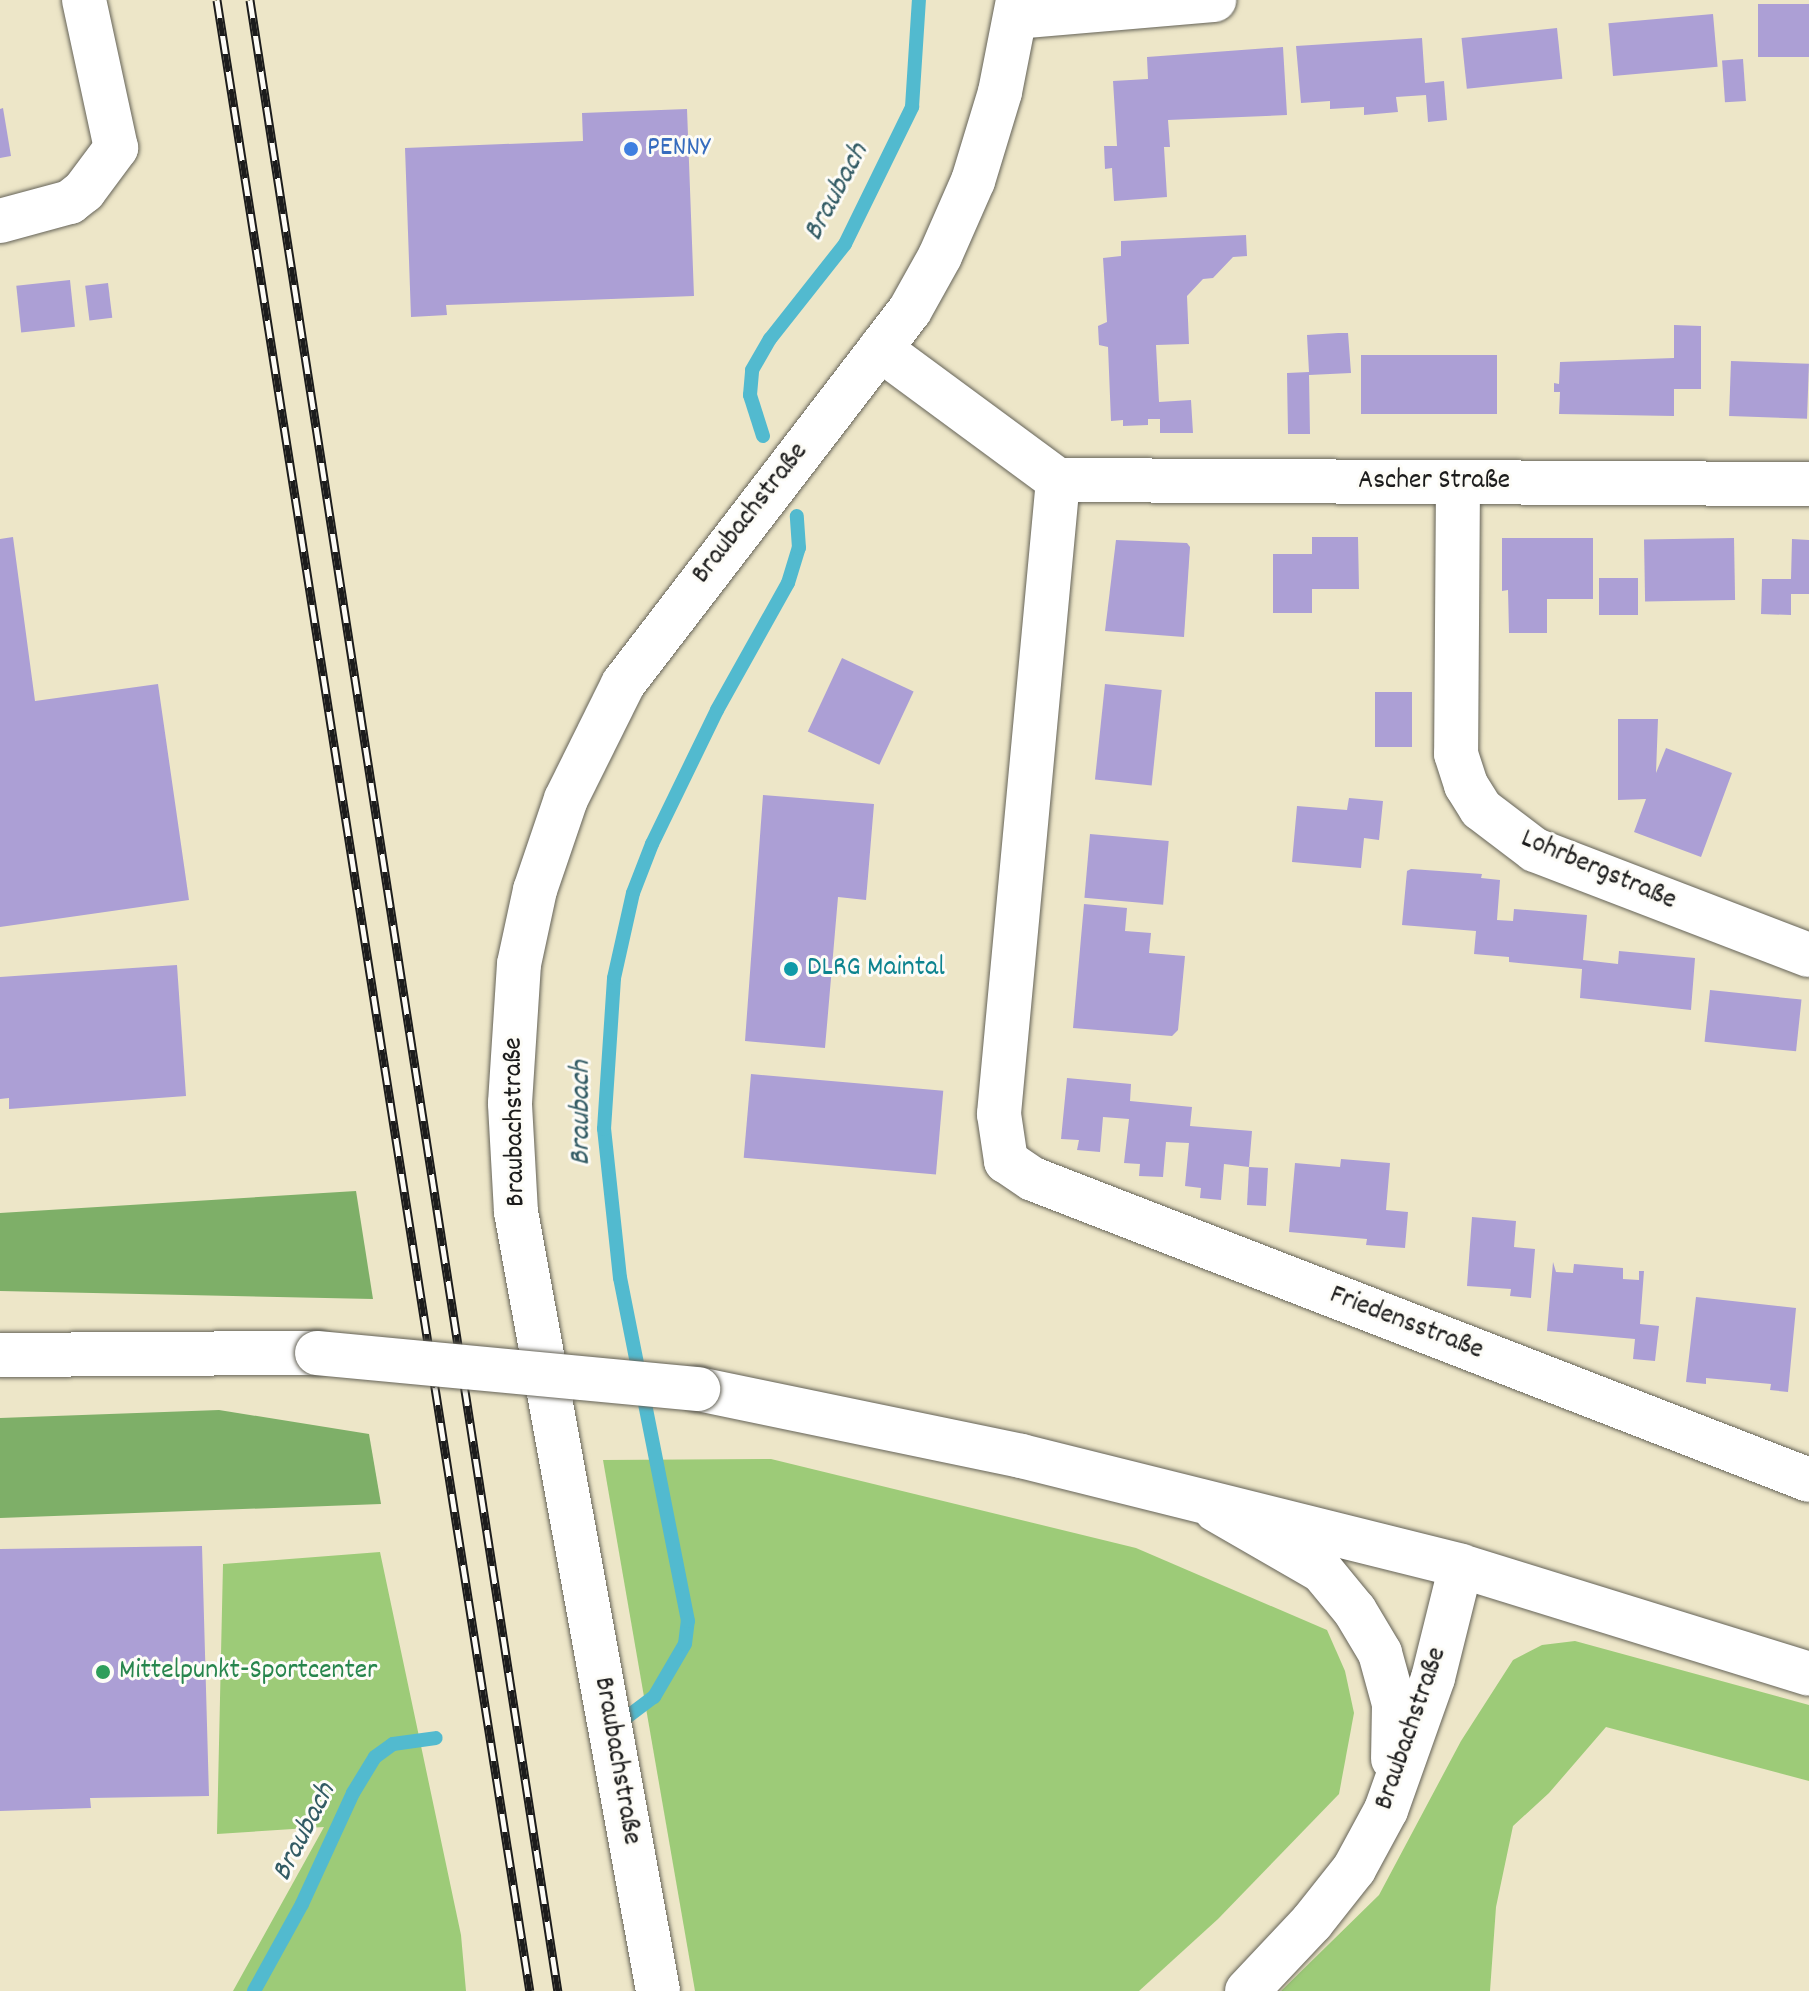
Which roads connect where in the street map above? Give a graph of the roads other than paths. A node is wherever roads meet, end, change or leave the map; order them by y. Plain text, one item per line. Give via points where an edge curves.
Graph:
1 (84, 0) edge
2 (1214, 0) edge
3 (1017, 8) edge
4 (0, 221) edge
5 (880, 349) junction
6 (1058, 480) junction
7 (1458, 482) junction
8 (1809, 484) edge
9 (1809, 955) edge
10 (0, 1355) edge
11 (1809, 1480) edge
12 (1199, 1500) junction
13 (1461, 1566) junction
14 (1809, 1674) edge
15 (1391, 1797) junction
16 (658, 1991) edge
17 (1247, 1991) edge

1 - 4 street via 116,148 84,191 55,209
2 - 3 street
3 - 5 street, Braubachstraße via 1000,92 973,181 940,256 910,310
5 - 6 street
5 - 16 street, Braubachstraße via 623,684 566,799 535,890 519,964 510,1103 516,1212
6 - 7 street, Ascher Straße
6 - 11 street, Friedensstraße via 999,1114 1006,1161 1033,1179
7 - 8 street, Ascher Straße
7 - 9 street, Lohrbergstraße via 1456,754 1481,809 1535,850
10 - 12 street, bridge via 317,1353 698,1389 1021,1456
12 - 13 street
12 - 15 street via 1322,1571 1355,1611 1380,1653 1394,1704
13 - 14 street
13 - 15 street, Braubachstraße via 1433,1678
15 - 17 street, Braubachstraße via 1354,1869

